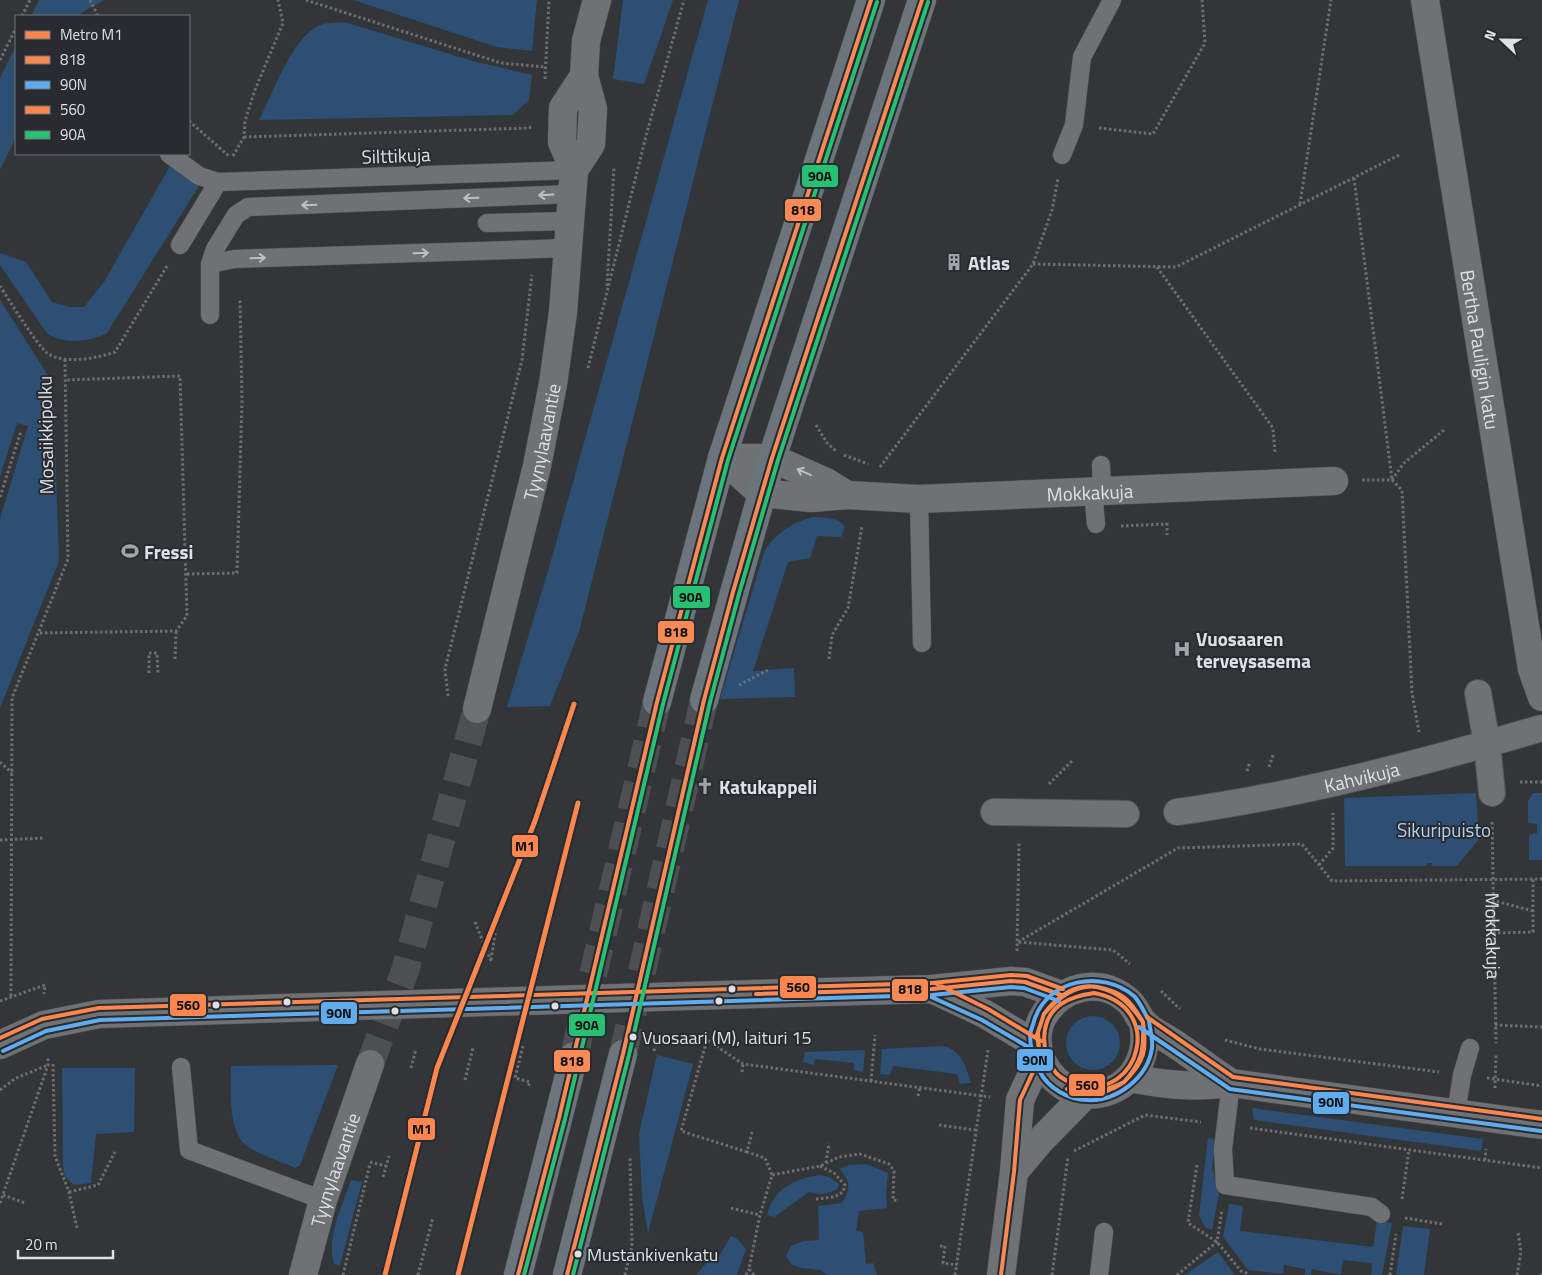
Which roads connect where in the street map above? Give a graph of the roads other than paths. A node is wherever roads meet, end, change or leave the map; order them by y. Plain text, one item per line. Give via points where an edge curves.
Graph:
1 (578, 0) edge
2 (597, 0) edge
3 (871, 0) edge
4 (922, 0) edge
5 (1112, 0) edge
6 (1425, 0) edge
7 (586, 40) junction
8 (170, 155) edge
9 (1062, 155) road end
10 (218, 182) junction
11 (573, 182) junction
12 (570, 221) junction
13 (487, 223) dead end
14 (180, 245) road end
15 (568, 248) junction
16 (210, 264) junction
17 (210, 315) dead end
18 (722, 458) junction
19 (772, 458) junction
20 (1334, 481) dead end
21 (1099, 482) junction
22 (761, 493) junction
23 (847, 495) junction
24 (919, 499) junction
25 (1096, 524) dead end
26 (922, 643) dead end
27 (1478, 693) dead end
28 (1542, 697) edge
29 (704, 700) tunnel mouth
30 (657, 702) tunnel mouth
31 (477, 709) tunnel mouth
32 (1542, 728) edge
33 (1487, 744) junction
34 (1492, 793) road end
35 (1007, 812) road end
36 (1177, 812) dead end
37 (1126, 814) dead end
38 (932, 989) junction
39 (1061, 995) junction
40 (1142, 1022) junction
41 (0, 1045) edge
42 (1462, 1048) dead end
43 (1039, 1052) junction
44 (623, 1054) tunnel mouth
45 (574, 1056) tunnel mouth
46 (370, 1064) tunnel mouth
47 (181, 1067) dead end
48 (1130, 1078) junction
49 (1231, 1083) junction
50 (1086, 1094) junction
51 (1456, 1114) junction
52 (1542, 1126) edge
53 (1014, 1172) junction
54 (323, 1200) junction
55 (1381, 1214) road end
56 (1104, 1232) dead end
57 (303, 1275) edge
58 (518, 1275) edge
59 (567, 1275) edge
60 (1001, 1275) edge
61 (1099, 1275) edge

1 - 7 street, Tyynylaavantie
2 - 7 street, Tyynylaavantie
3 - 18 main road
4 - 19 main road
5 - 9 lane via 1082,57 1074,125
6 - 28 street, Bertha Pauligin katu via 1532,669
7 - 11 street, Tyynylaavantie via 584,76 593,109 591,144
8 - 10 lane via 199,176
10 - 11 lane, Silttikuja
10 - 14 lane
11 - 12 street, Tyynylaavantie
11 -> 16 lane via 248,207 236,215 215,249
12 - 13 lane
12 - 15 street, Tyynylaavantie
16 -> 15 lane via 234,259
15 - 31 street, Tyynylaavantie via 559,339 537,466
16 - 17 lane
18 - 19 street, Mokkakuja
18 - 22 street
18 - 30 main road
19 - 22 main road
23 -> 19 street, Mokkakuja
20 - 21 street, Mokkakuja via 1278,484
21 - 24 street, Mokkakuja
21 - 25 lane
22 - 23 street, Mokkakuja via 811,498
22 - 29 main road
23 - 24 street, Mokkakuja
24 - 26 lane
27 - 33 street
32 - 33 street, Kahvikuja
33 - 34 street
33 - 36 street, Kahvikuja via 1257,801
35 - 37 street
38 - 39 street via 1011,981 1025,982
38 - 41 street, bridge via 99,1014 44,1025
38 - 43 street via 985,1014
39 - 40 street via 1074,989 1102,987 1127,999
39 - 43 street via 1041,1019 1037,1034
40 - 48 street via 1146,1038 1144,1052
40 - 49 street
42 - 51 lane
43 - 50 street via 1047,1071 1057,1082
43 - 53 street via 1020,1100
44 - 59 main road
45 - 58 main road
46 - 54 street, Tyynylaavantie
47 - 54 lane via 189,1150
48 - 49 street via 1202,1087
48 - 50 street via 1110,1091
49 - 51 street
49 - 55 lane via 1223,1149 1225,1185 1372,1207
50 - 53 street
51 - 52 street
53 - 60 street
54 - 57 street, Tyynylaavantie
56 - 61 lane

